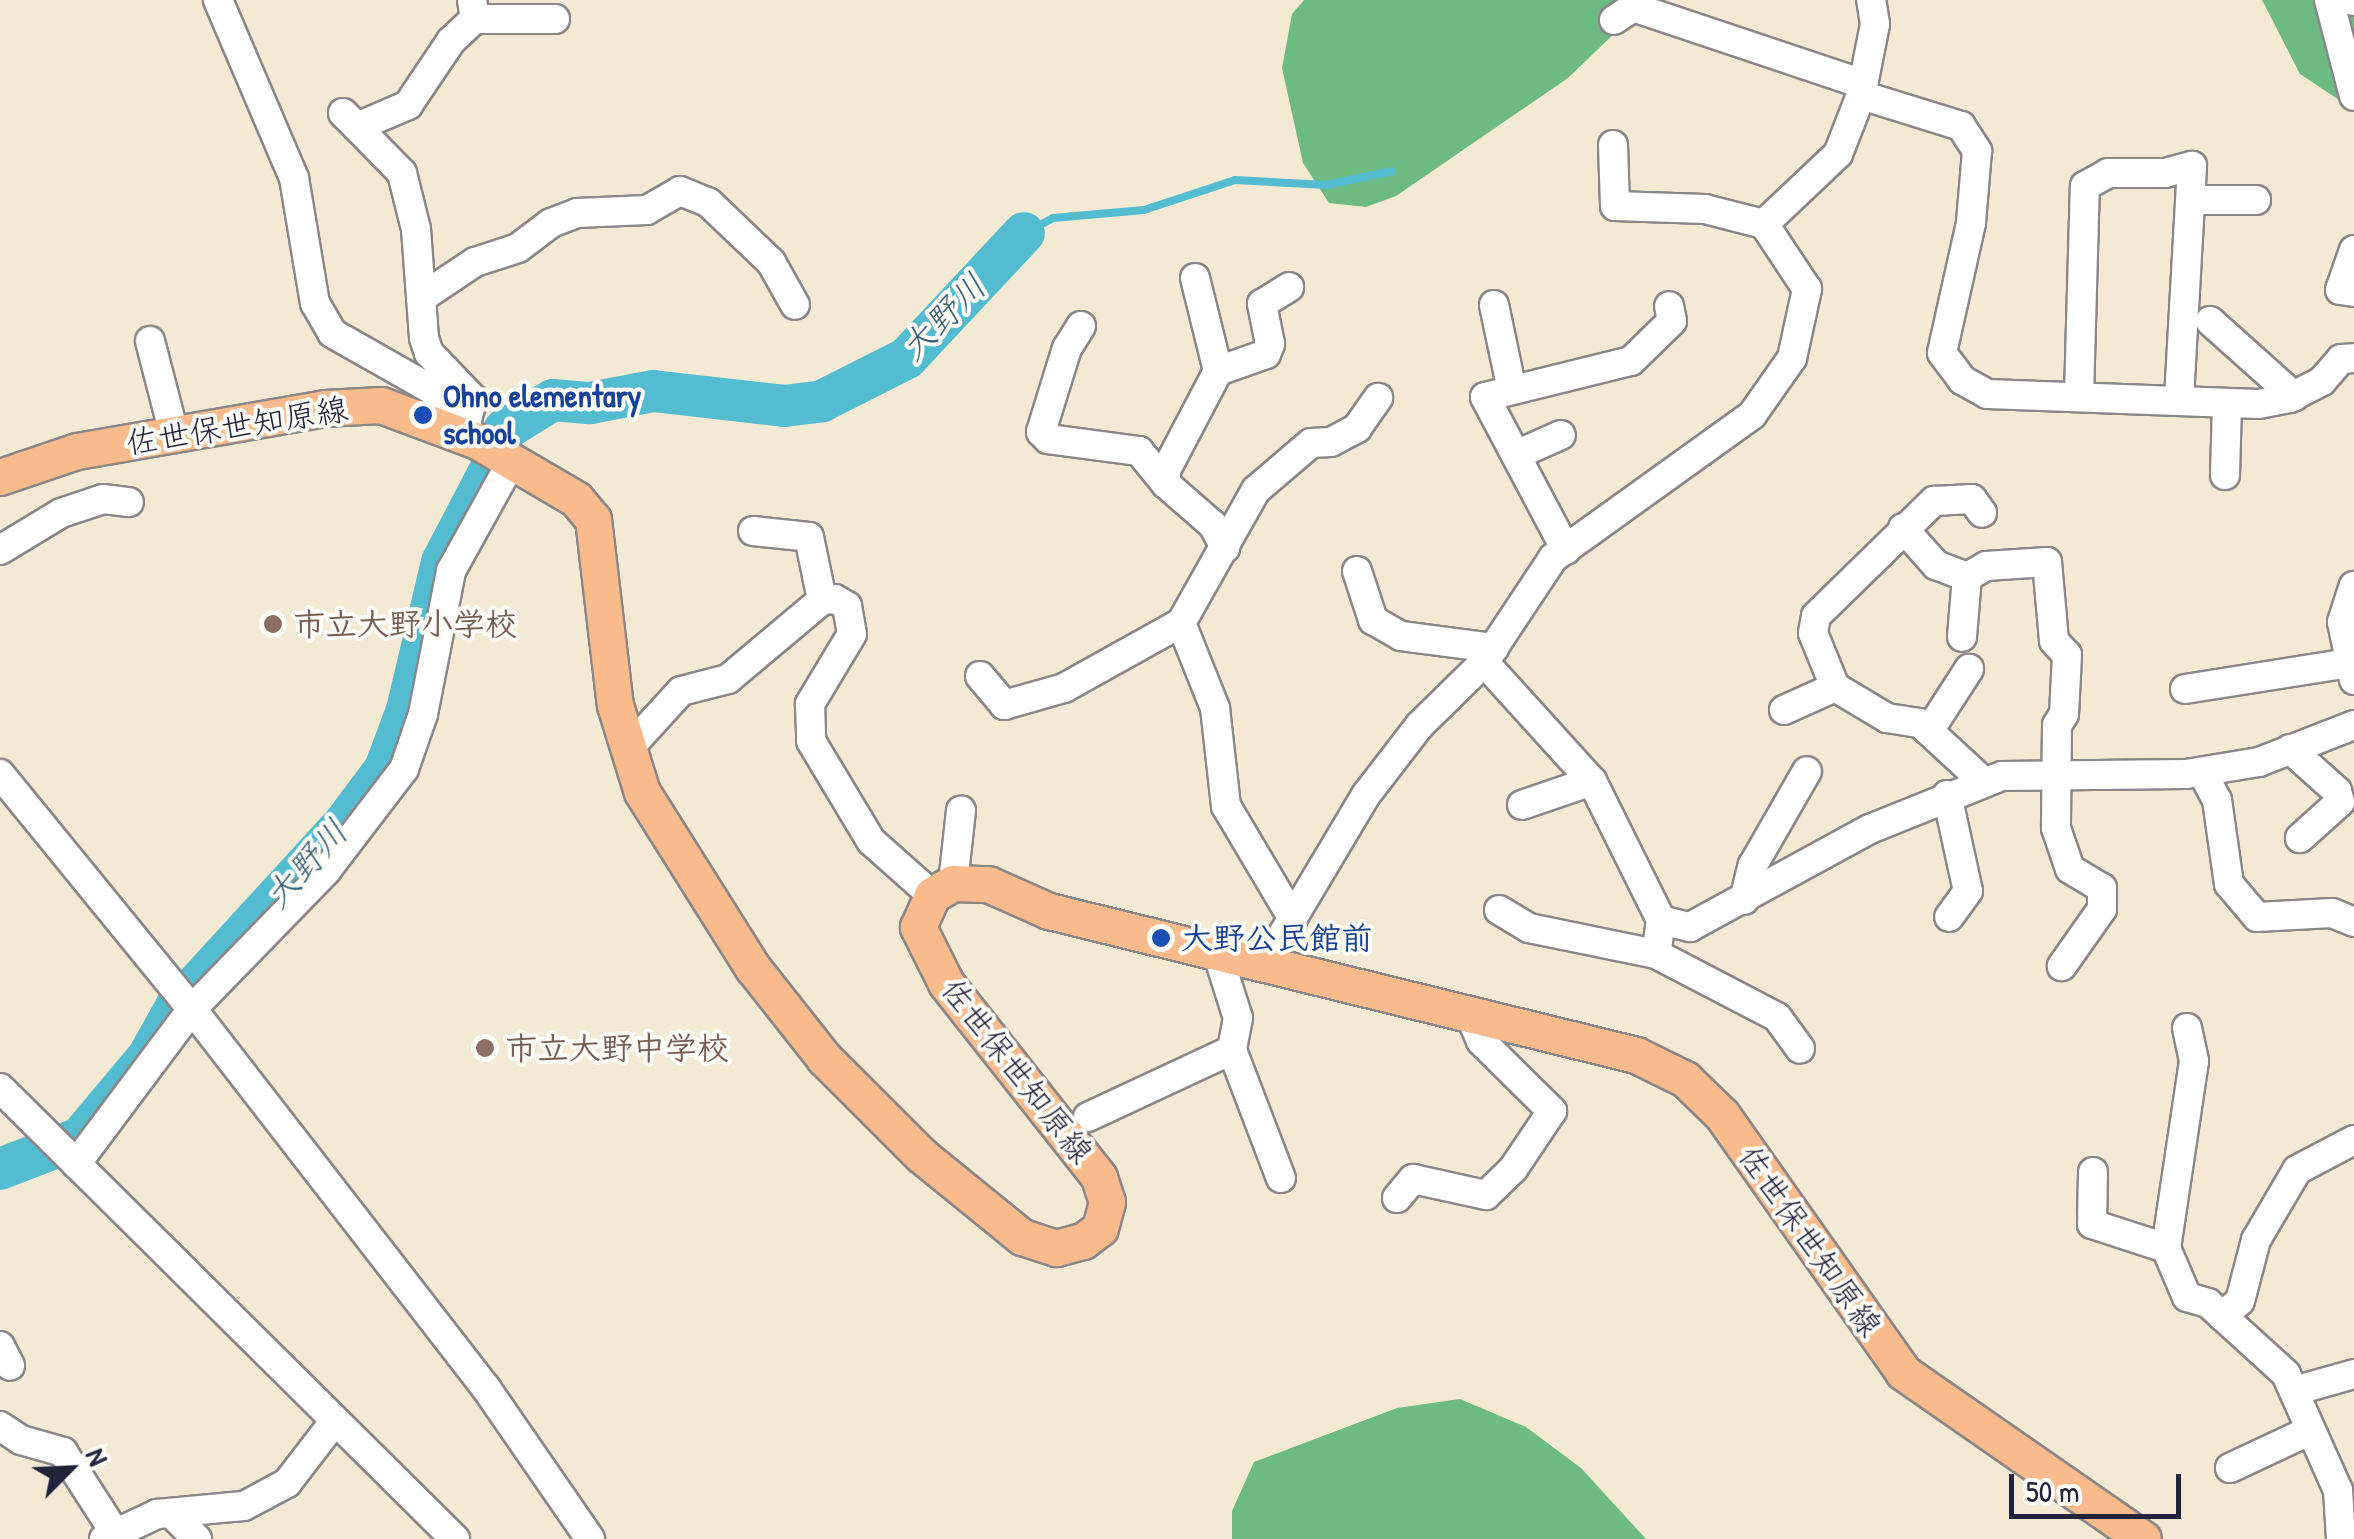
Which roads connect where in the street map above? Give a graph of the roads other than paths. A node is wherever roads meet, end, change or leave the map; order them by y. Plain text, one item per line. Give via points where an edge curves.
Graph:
1 (218, 0) edge
2 (1871, 0) edge
3 (2328, 0) edge
4 (474, 9) edge
5 (555, 19) dead end
6 (1614, 20) dead end
7 (1862, 89) junction
8 (2354, 96) edge
9 (1613, 144) dead end
10 (2190, 200) junction
11 (2256, 200) dead end
12 (1764, 224) junction
13 (2354, 250) edge
14 (1195, 278) dead end
15 (1289, 288) dead end
16 (2354, 292) edge
17 (421, 298) junction
18 (795, 305) dead end
19 (1494, 305) dead end
20 (1670, 306) dead end
21 (2210, 321) dead end
22 (1080, 326) dead end
23 (150, 341) dead end
24 (2354, 358) edge
25 (1218, 371) junction
26 (1511, 386) junction
27 (2079, 396) junction
28 (2294, 396) junction
29 (1378, 398) dead end
30 (2178, 400) junction
31 (2227, 403) junction
32 (466, 425) junction
33 (174, 434) junction
34 (1561, 435) dead end
35 (1516, 455) junction
36 (513, 459) junction
37 (1, 468) edge
38 (2225, 475) dead end
39 (1166, 484) junction
40 (129, 502) dead end
41 (1982, 513) dead end
42 (1904, 528) junction
43 (753, 531) dead end
44 (1224, 548) junction
45 (0, 550) edge
46 (1566, 550) junction
47 (1357, 571) dead end
48 (1966, 577) junction
49 (2354, 586) edge
50 (822, 600) junction
51 (1181, 623) junction
52 (1962, 638) dead end
53 (1489, 655) junction
54 (1969, 669) dead end
55 (2352, 672) edge
56 (980, 676) dead end
57 (1835, 688) junction
58 (2185, 689) dead end
59 (1784, 710) dead end
60 (2354, 725) edge
61 (1929, 731) junction
62 (629, 748) junction
63 (2290, 750) junction
64 (1807, 771) dead end
65 (2055, 772) junction
66 (2202, 772) junction
67 (0, 774) edge
68 (1592, 781) junction
69 (1984, 782) junction
70 (1948, 795) junction
71 (1522, 804) dead end
72 (961, 810) dead end
73 (2300, 838) dead end
74 (942, 889) junction
75 (1744, 900) junction
76 (1499, 910) dead end
77 (1949, 917) dead end
78 (1293, 920) junction
79 (1661, 920) junction
80 (2354, 922) edge
81 (1218, 954) junction
82 (1656, 954) junction
83 (1264, 966) junction
84 (2062, 966) dead end
85 (192, 1008) junction
86 (1470, 1016) junction
87 (2187, 1028) dead end
88 (1800, 1049) dead end
89 (1232, 1050) junction
90 (0, 1088) edge
91 (1088, 1117) dead end
92 (2354, 1140) edge
93 (1423, 1158) dead end
94 (76, 1164) junction
95 (2093, 1172) dead end
96 (1281, 1178) dead end
97 (1486, 1194) junction
98 (1397, 1198) dead end
99 (2166, 1248) junction
100 (2222, 1316) junction
101 (2354, 1374) edge
102 (2294, 1391) junction
103 (334, 1422) junction
104 (0, 1426) edge
105 (2312, 1430) junction
106 (2230, 1468) dead end
107 (2343, 1470) edge
108 (171, 1513) junction
109 (110, 1536) edge
110 (197, 1539) edge
111 (455, 1539) edge
112 (590, 1539) edge
113 (2143, 1539) edge
114 (2340, 1539) edge

1 - 32 street via 294,178 315,302 332,334 426,382
2 - 7 street via 1875,24
3 - 8 street
4 - 5 street
4 - 17 street via 408,105 350,120 402,173
6 - 7 street via 1633,7
7 - 12 street via 1838,154
7 - 27 street via 1961,126 1977,151 1971,223 1942,354 1962,380 1987,394
9 - 12 street via 1615,206 1706,209
10 - 11 street
10 - 27 street via 2192,166 2165,174 2108,173 2085,186
10 - 30 street
12 - 46 street via 1808,289 1792,358 1752,415
13 - 16 street via 2340,290
14 - 25 street
15 - 25 street via 1262,304 1266,354
17 - 18 street via 476,262 518,248 577,213 648,210 680,191 710,203 771,262
17 - 32 street via 428,352 473,399
19 - 26 street
20 - 26 street via 1672,321 1631,361
21 - 28 street
22 - 39 street via 1041,432 1138,451
23 - 33 street
24 - 28 street via 2341,359
25 - 39 street via 1166,470
26 - 35 street via 1485,397
27 - 30 street
28 - 31 street
29 - 44 street via 1357,428 1331,442 1312,443 1278,466 1256,490
30 - 31 street
31 - 38 street
32 - 33 main road, 佐世保世知原線 via 381,405
32 - 36 main road, 佐世保世知原線
33 - 37 main road, 佐世保世知原線
34 - 35 street
35 - 46 street
36 - 62 main road, 佐世保世知原線 via 576,499 593,519 615,705
36 - 85 street via 451,571 404,769 326,871
39 - 44 street via 1214,525
40 - 45 street via 103,500 60,513
41 - 42 street via 1972,499 1934,501
42 - 48 street via 1936,564
42 - 57 street via 1816,616 1813,633
43 - 50 street via 810,536
44 - 51 street
46 - 53 street via 1553,558
47 - 53 street via 1373,620 1400,636
48 - 52 street
48 - 65 street via 1986,566 2047,562 2054,641 2067,656
49 - 55 street via 2343,608
50 - 62 street via 728,679 681,691
50 - 74 street via 847,606 852,634 810,704 811,740 871,841
51 - 56 street via 1064,688 1004,705
51 - 78 street via 1214,708 1226,806
53 - 68 street
53 - 78 street via 1366,795
54 - 61 street
55 - 58 street
57 - 59 street
57 - 61 street via 1886,718 1920,723
60 - 63 street
61 - 69 street
62 - 74 main road, 佐世保世知原線 via 642,792 753,968 824,1058 921,1154 1022,1237 1056,1248 1084,1240 1100,1228 1108,1202 1099,1177 946,983 918,927
63 - 66 street
63 - 73 street via 2337,791 2340,802
64 - 75 street via 1753,865
65 - 66 street
65 - 69 street
65 - 84 street via 2056,828 2070,868 2102,888 2102,909
66 - 80 street via 2217,800 2229,884 2257,917 2332,913
67 - 85 street
68 - 71 street
68 - 79 street
69 - 70 street
70 - 75 street via 1870,829
70 - 77 street via 1968,891
72 - 74 street
74 - 81 main road, 佐世保世知原線 via 988,884 1049,910
75 - 79 street via 1690,927
76 - 82 street via 1529,928
78 - 83 street
79 - 82 street
81 - 83 main road, 佐世保世知原線
81 - 89 street via 1238,1018
82 - 88 street via 1777,1017
83 - 86 main road, 佐世保世知原線
85 - 94 street
85 - 112 street via 486,1388
86 - 97 street via 1481,1041 1552,1112 1514,1170
86 - 113 main road, 佐世保世知原線 via 1636,1055 1685,1078 1722,1115 1902,1372
87 - 99 street
89 - 91 street
89 - 96 street
90 - 94 street
92 - 100 street via 2297,1170 2256,1240 2240,1301
93 - 97 street
94 - 103 street
95 - 99 street via 2092,1224
97 - 98 street via 1412,1180
99 - 100 street via 2187,1297
100 - 102 street via 2286,1374
101 - 102 street
102 - 105 street
103 - 108 street via 286,1483 244,1506
103 - 111 street
104 - 109 street via 20,1440 64,1452
105 - 106 street
105 - 107 street
107 - 114 street
108 - 109 street
108 - 110 street

